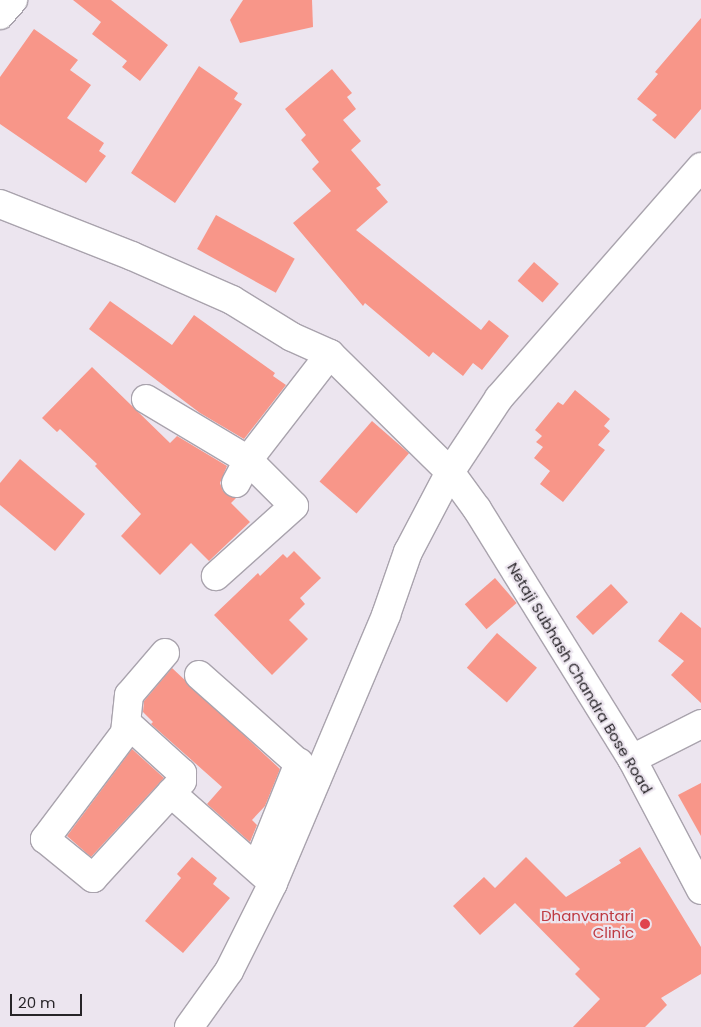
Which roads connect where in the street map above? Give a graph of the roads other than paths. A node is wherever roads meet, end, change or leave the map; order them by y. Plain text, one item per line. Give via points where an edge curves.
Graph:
1 (13, 0) edge
2 (0, 15) edge
3 (701, 167) edge
4 (0, 204) edge
5 (330, 354) junction
6 (146, 399) dead end
7 (242, 472) junction
8 (450, 472) junction
9 (216, 576) dead end
10 (165, 653) dead end
11 (199, 675) dead end
12 (128, 724) junction
13 (701, 724) edge
14 (632, 759) junction
15 (308, 771) junction
16 (171, 793) junction
17 (264, 875) junction
18 (701, 890) edge
19 (189, 1027) edge

1 - 2 street
3 - 8 street via 499,398
4 - 5 street, Netaji Subhash Chandra Bose Road via 232,300 292,337
5 - 7 street
5 - 8 street, Netaji Subhash Chandra Bose Road
6 - 7 street
7 - 9 street via 294,506
8 - 14 street, Netaji Subhash Chandra Bose Road via 477,509
8 - 15 street via 408,552 386,615
10 - 12 street via 129,695
11 - 15 street
12 - 16 street via 182,773 182,781
12 - 16 street via 45,835 47,843 93,878
13 - 14 street
14 - 18 street, Netaji Subhash Chandra Bose Road
15 - 17 street
16 - 17 street
17 - 19 street via 229,971

